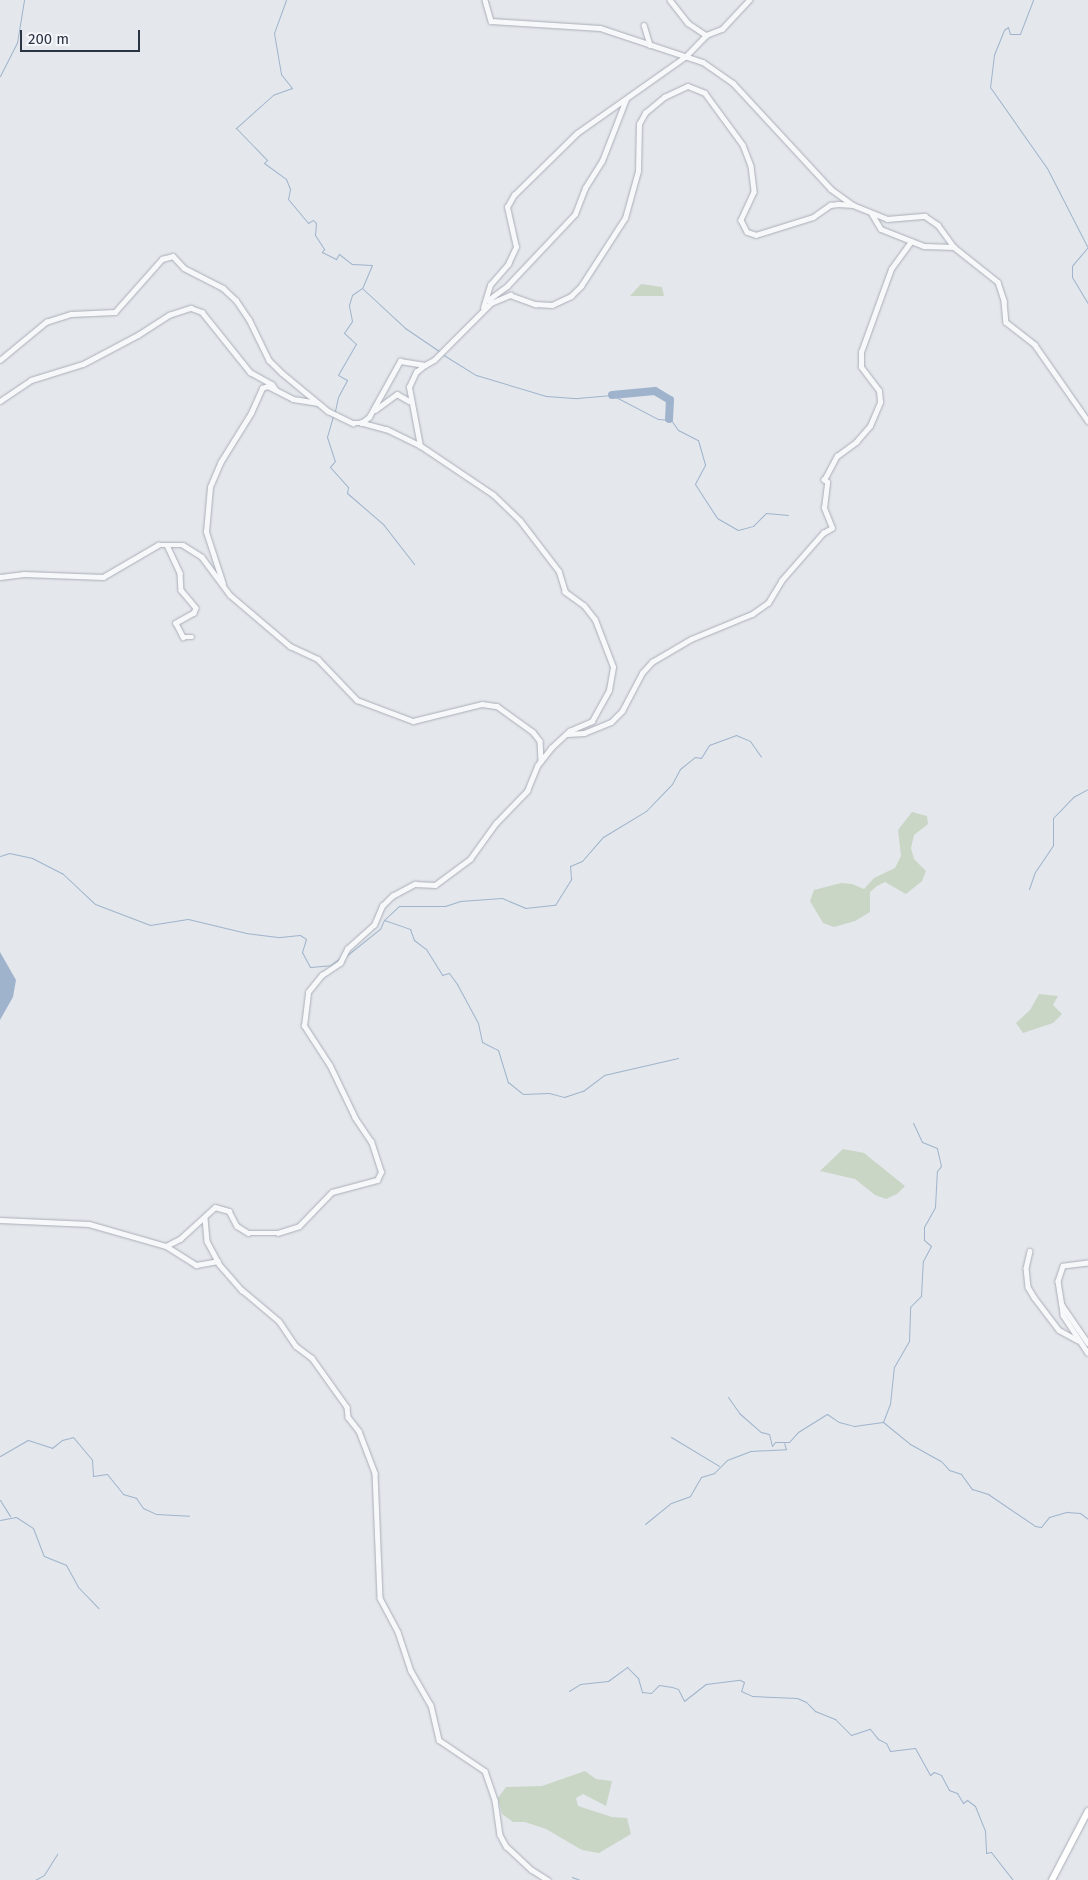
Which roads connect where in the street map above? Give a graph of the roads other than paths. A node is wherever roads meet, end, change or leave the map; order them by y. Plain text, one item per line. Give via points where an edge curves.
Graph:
1 (486, 0) edge
2 (670, 0) edge
3 (749, 0) edge
4 (644, 25) dead end
5 (706, 36) junction
6 (650, 45) junction
7 (686, 56) junction
8 (627, 98) junction
9 (853, 205) junction
10 (872, 214) junction
11 (911, 241) junction
12 (954, 247) junction
13 (488, 300) junction
14 (482, 309) junction
15 (0, 360) edge
16 (425, 365) junction
17 (276, 390) junction
18 (0, 401) edge
19 (410, 402) junction
20 (318, 403) junction
21 (372, 413) junction
22 (1088, 421) edge
23 (361, 422) junction
24 (420, 446) junction
25 (168, 545) junction
26 (0, 577) edge
27 (223, 586) junction
28 (192, 637) dead end
29 (566, 734) junction
30 (541, 761) junction
31 (204, 1218) junction
32 (0, 1220) edge
33 (166, 1246) junction
34 (1030, 1251) dead end
35 (218, 1261) junction
36 (1088, 1263) edge
37 (1062, 1305) junction
38 (1077, 1340) junction
39 (1088, 1343) edge
40 (1088, 1353) edge
41 (1088, 1811) edge
42 (548, 1880) edge
43 (1052, 1880) edge

1 - 6 street via 491,21 600,28
2 - 5 street via 688,23
3 - 5 street via 722,29
4 - 6 street
5 - 7 street
6 - 7 street
7 - 8 street
7 - 9 street via 709,66 733,83 831,189
8 - 13 street via 576,214 507,286
8 - 13 street via 577,133 508,202 516,248 508,264 490,285
9 - 10 street
9 - 14 street via 830,205 813,217 756,234 747,232 740,220 754,192 751,166 743,145 705,93 688,86 678,88 645,113 639,124 638,171 625,218 581,286 571,296 552,305 535,304 510,295
10 - 11 street via 881,229
10 - 12 street via 886,219 925,216 938,225
11 - 12 street via 924,246
11 - 29 street via 891,269 861,352 862,367 879,391 880,402 870,426 837,456 824,480 827,482 824,508 833,523 832,528 823,533 781,581 768,603 752,614 691,639 652,662 642,673 622,711 611,722 584,733
12 - 22 street via 998,282 1006,322 1035,345
13 - 14 street
14 - 16 street via 434,360
15 - 20 street via 46,322 71,314 115,312 162,259 173,256 184,268 223,288 236,300 249,319 268,360
16 - 19 street via 411,380
16 - 21 street via 400,361
17 - 18 street via 272,384 250,372 208,319 191,308 169,315 83,364 31,380
17 - 20 street via 293,399
17 - 27 street via 268,386 258,393 251,413 220,463 210,487 206,532
19 - 21 street via 397,394
19 - 24 street
20 - 23 street via 353,422
21 - 23 street
23 - 24 street
24 - 29 street via 493,495 520,521 562,578 564,592 594,620 613,674 596,716
25 - 26 street via 150,549 103,577 24,574
25 - 27 street via 192,548
25 - 28 street via 180,573 181,590 196,608 176,623 183,637
27 - 30 street via 290,646 318,659 357,700 412,721 482,704 497,706 533,732 540,741
29 - 30 street
30 - 31 street via 527,791 502,815 470,859 435,885 415,884 392,896 382,906 374,925 347,949 340,964 322,975 308,992 304,1026 330,1066 355,1118 371,1142 380,1164 379,1178 358,1188 332,1192 299,1226 278,1233 256,1235 242,1230 224,1208 215,1207
31 - 33 street
31 - 35 street via 207,1241
32 - 33 street via 89,1224
33 - 35 street via 196,1265
34 - 38 street via 1026,1268 1028,1287 1045,1316 1066,1336
35 - 42 street via 242,1290 279,1321 296,1346 312,1358 348,1407 348,1417 359,1431 375,1473 380,1598 398,1632 411,1671 431,1704 439,1740 485,1771 495,1800 500,1835 506,1846
36 - 37 street via 1060,1268 1058,1281
37 - 38 street via 1063,1315
37 - 39 street
38 - 40 street
41 - 43 street

